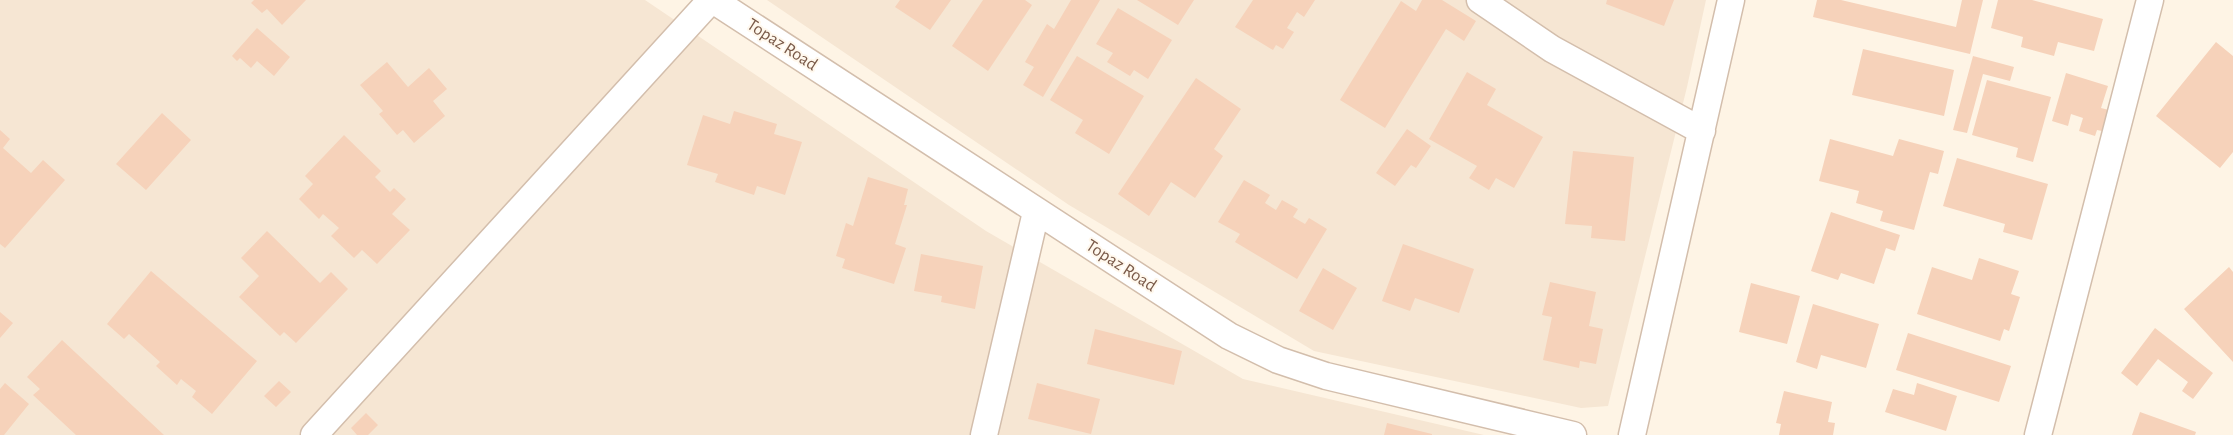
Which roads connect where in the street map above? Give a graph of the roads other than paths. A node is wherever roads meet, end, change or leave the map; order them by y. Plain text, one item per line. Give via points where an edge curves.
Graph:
1 (712, 0) edge
2 (1480, 0) edge
3 (1731, 0) edge
4 (2150, 0) edge
5 (1702, 131) junction
6 (1036, 212) junction
7 (314, 435) edge
8 (984, 435) edge
9 (1573, 435) edge
10 (1632, 435) edge
11 (2038, 435) edge

1 - 6 street, Topaz Road
1 - 7 street
2 - 5 street via 1552,49
3 - 5 street
4 - 11 street
5 - 10 street
6 - 8 street
6 - 9 street, Topaz Road via 1229,336 1278,360 1326,376

